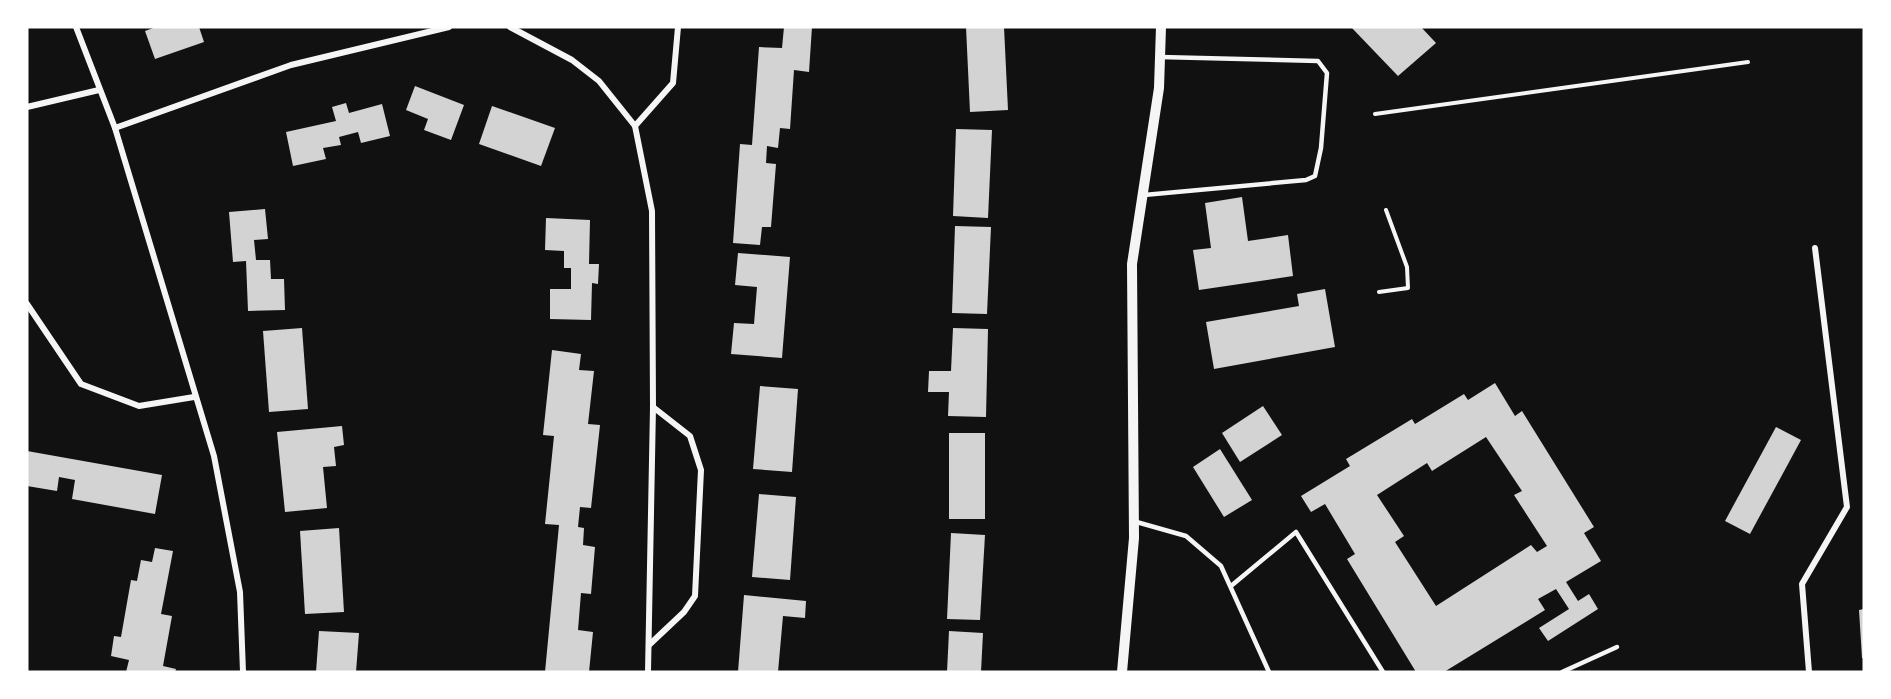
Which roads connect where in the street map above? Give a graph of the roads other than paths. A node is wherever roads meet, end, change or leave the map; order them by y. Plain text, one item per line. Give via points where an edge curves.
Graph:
1 (76, 27) edge
2 (449, 27) edge
3 (510, 27) edge
4 (678, 27) edge
5 (1161, 27) edge
6 (1160, 57) junction
7 (99, 90) junction
8 (27, 107) edge
9 (635, 126) junction
10 (115, 128) junction
11 (1142, 195) junction
12 (1815, 248) dead end
13 (27, 304) edge
14 (194, 397) junction
15 (653, 407) junction
16 (1134, 521) junction
17 (1231, 586) junction
18 (649, 645) junction
19 (1617, 647) dead end
20 (243, 672) edge
21 (648, 672) edge
22 (1122, 672) edge
23 (1269, 672) edge
24 (1383, 672) edge
25 (1562, 672) edge
26 (1809, 672) edge

1 - 7 street
2 - 10 street via 291,65
3 - 9 street via 572,60 599,81
4 - 9 street via 673,82
5 - 6 street
6 - 11 street via 1159,88
6 - 11 lane via 1318,61 1327,73 1321,148 1315,176 1306,180
7 - 8 street
7 - 10 street
9 - 15 street via 652,211
10 - 14 street
11 - 16 street via 1132,264
12 - 26 street via 1847,507 1802,584
13 - 14 street via 81,384 139,406
14 - 20 street via 213,456 240,592
15 - 18 street
15 - 18 street via 690,436 701,470 695,596
16 - 17 lane via 1186,536 1221,566
16 - 22 street
17 - 23 lane
17 - 24 lane via 1296,532
18 - 21 street
19 - 25 lane

